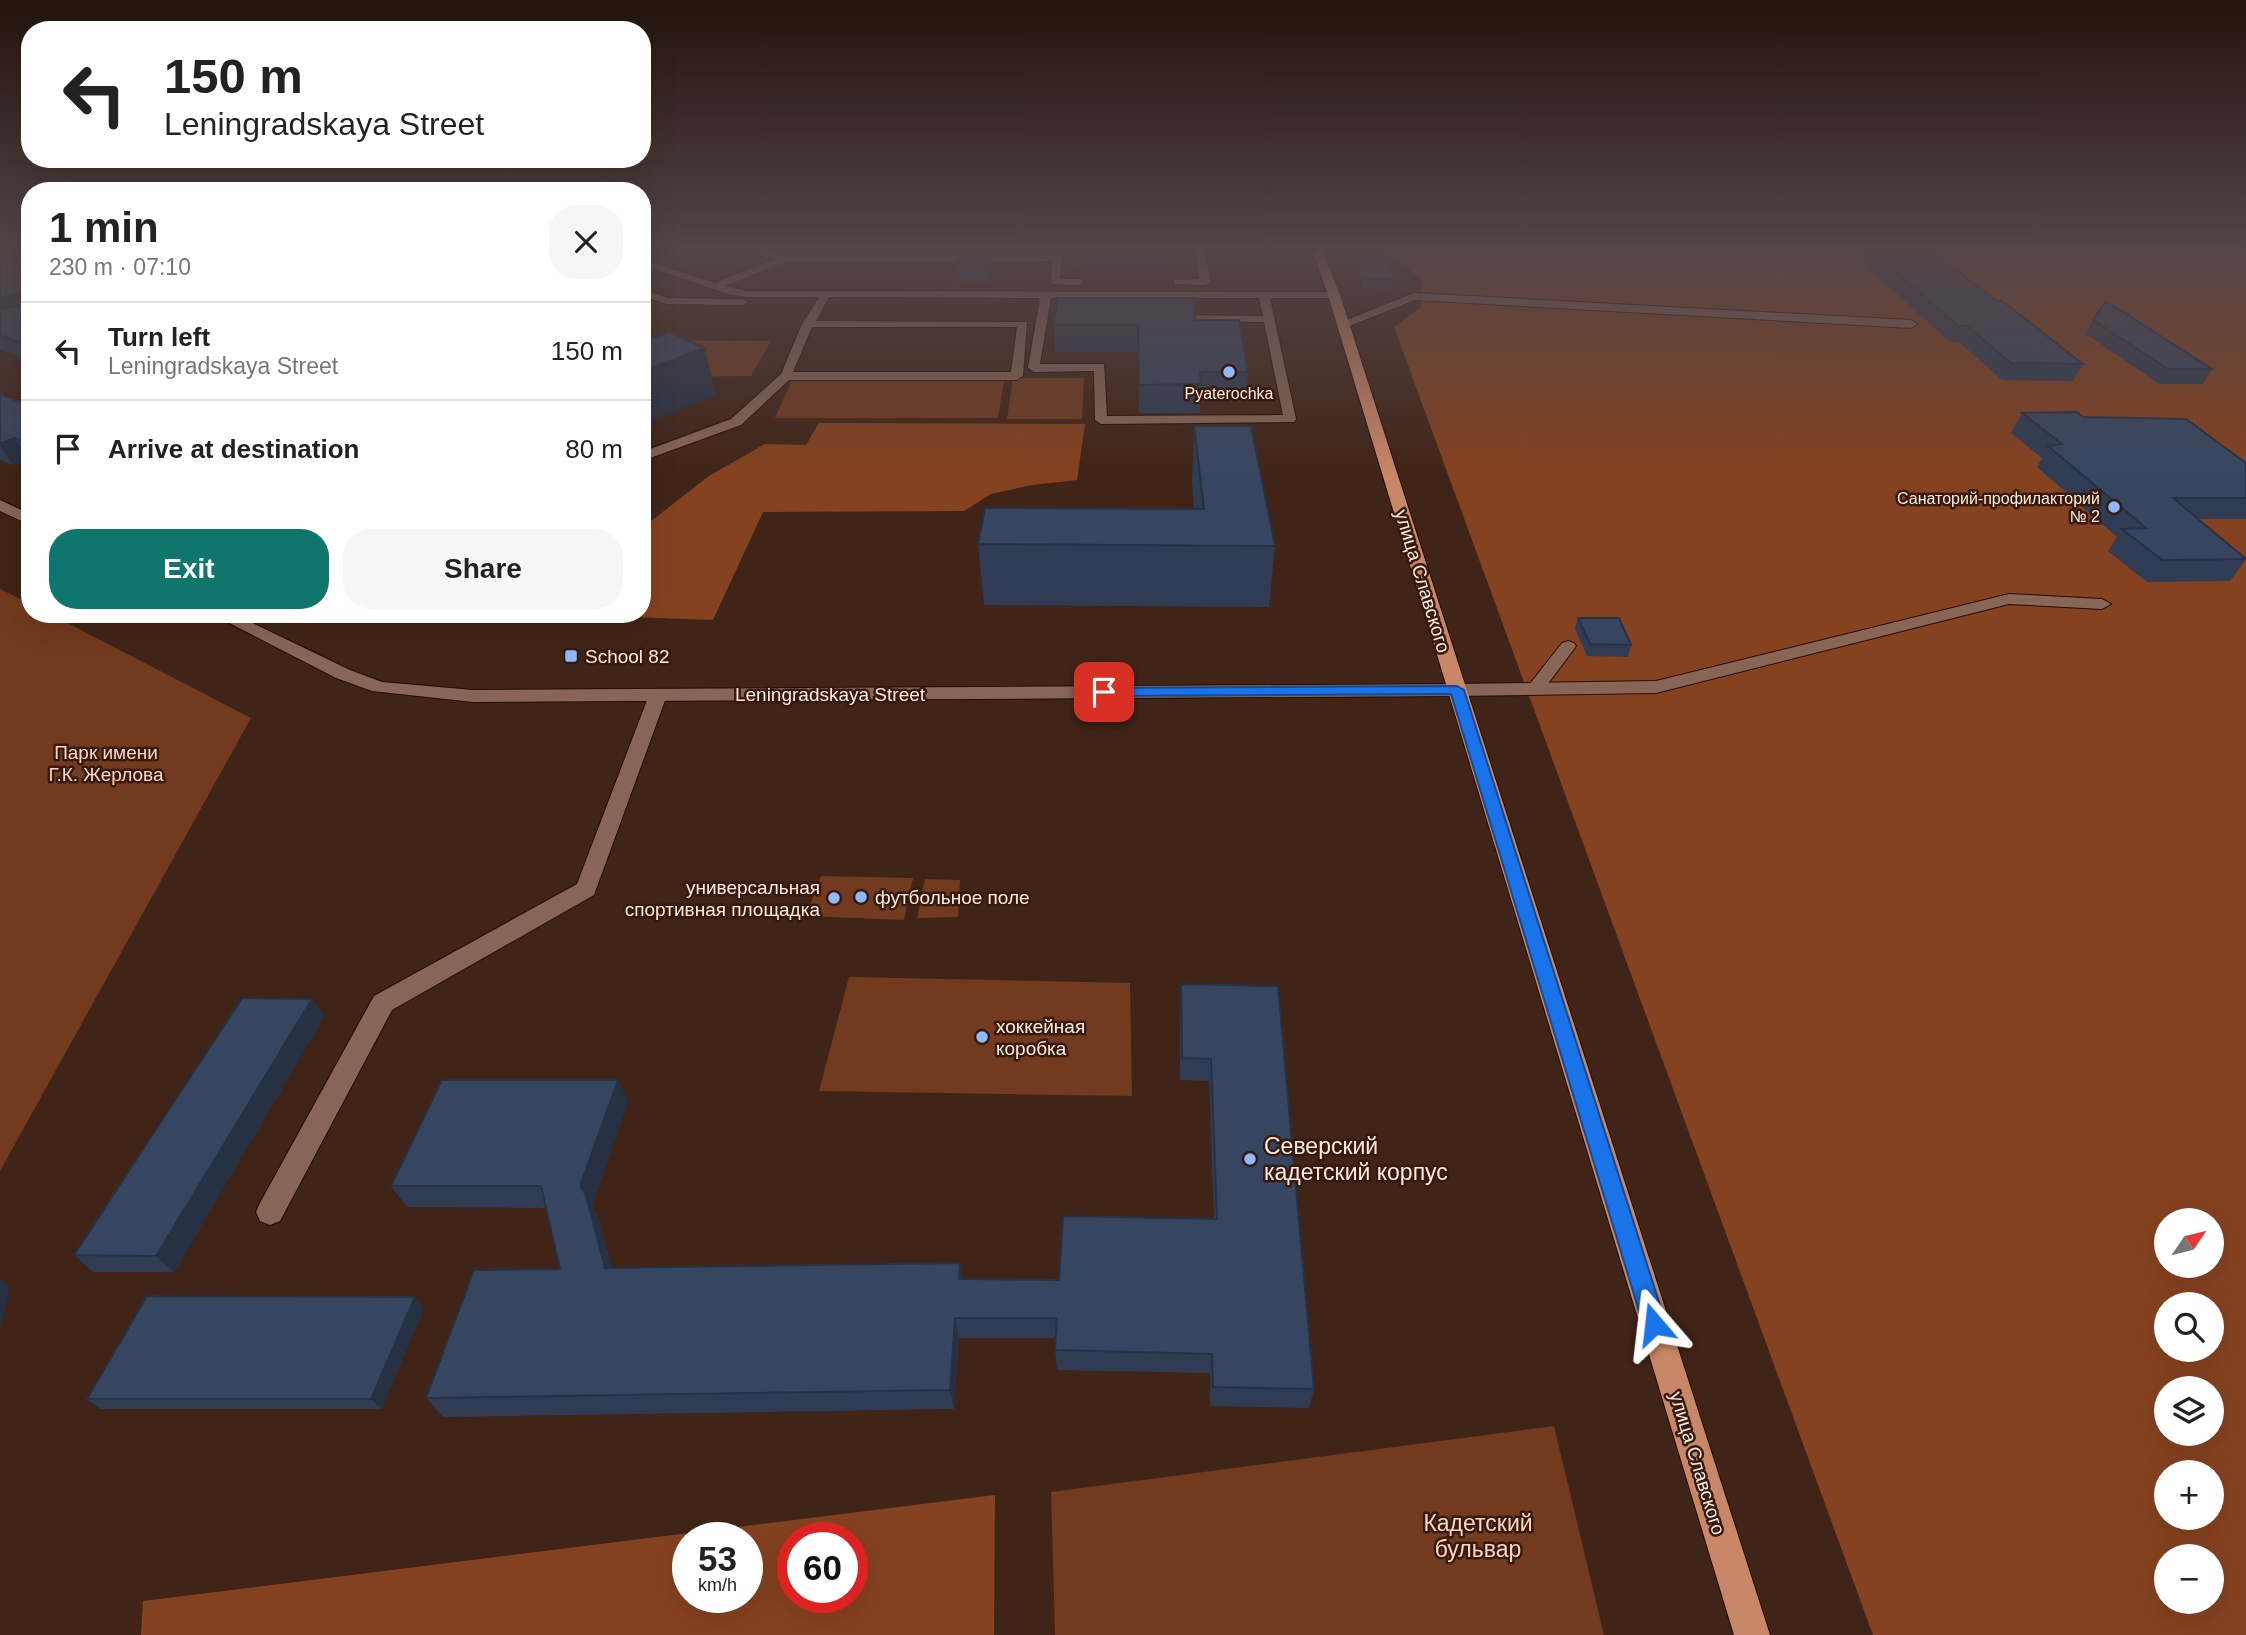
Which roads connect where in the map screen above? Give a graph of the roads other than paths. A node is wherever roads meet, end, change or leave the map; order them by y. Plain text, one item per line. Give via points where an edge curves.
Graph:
1 (807, 325) edge
2 (1023, 325) edge
3 (1047, 325) edge
4 (1271, 325) edge
5 (1343, 325) edge
6 (786, 376) junction
7 (651, 454) edge
8 (0, 505) edge
9 (21, 516) edge
10 (2102, 604) dead end
11 (238, 623) edge
12 (1568, 646) dead end
13 (1535, 689) junction
14 (1457, 690) junction
15 (658, 695) junction
16 (270, 1212) dead end
17 (1752, 1635) edge

1 - 6 lane
2 - 6 lane via 1017,376
3 - 4 lane via 1034,368 1100,367 1101,420 1290,419
5 - 14 main road, улица Славского
6 - 7 lane via 736,422
8 - 9 street
10 - 13 street, Leningradskaya Street via 2009,599 1656,687
11 - 15 street, Leningradskaya Street via 379,687 473,696
12 - 13 lane
13 - 14 street, Leningradskaya Street
14 - 15 street, Leningradskaya Street
14 - 17 main road, улица Славского
15 - 16 street via 586,889 383,1003

